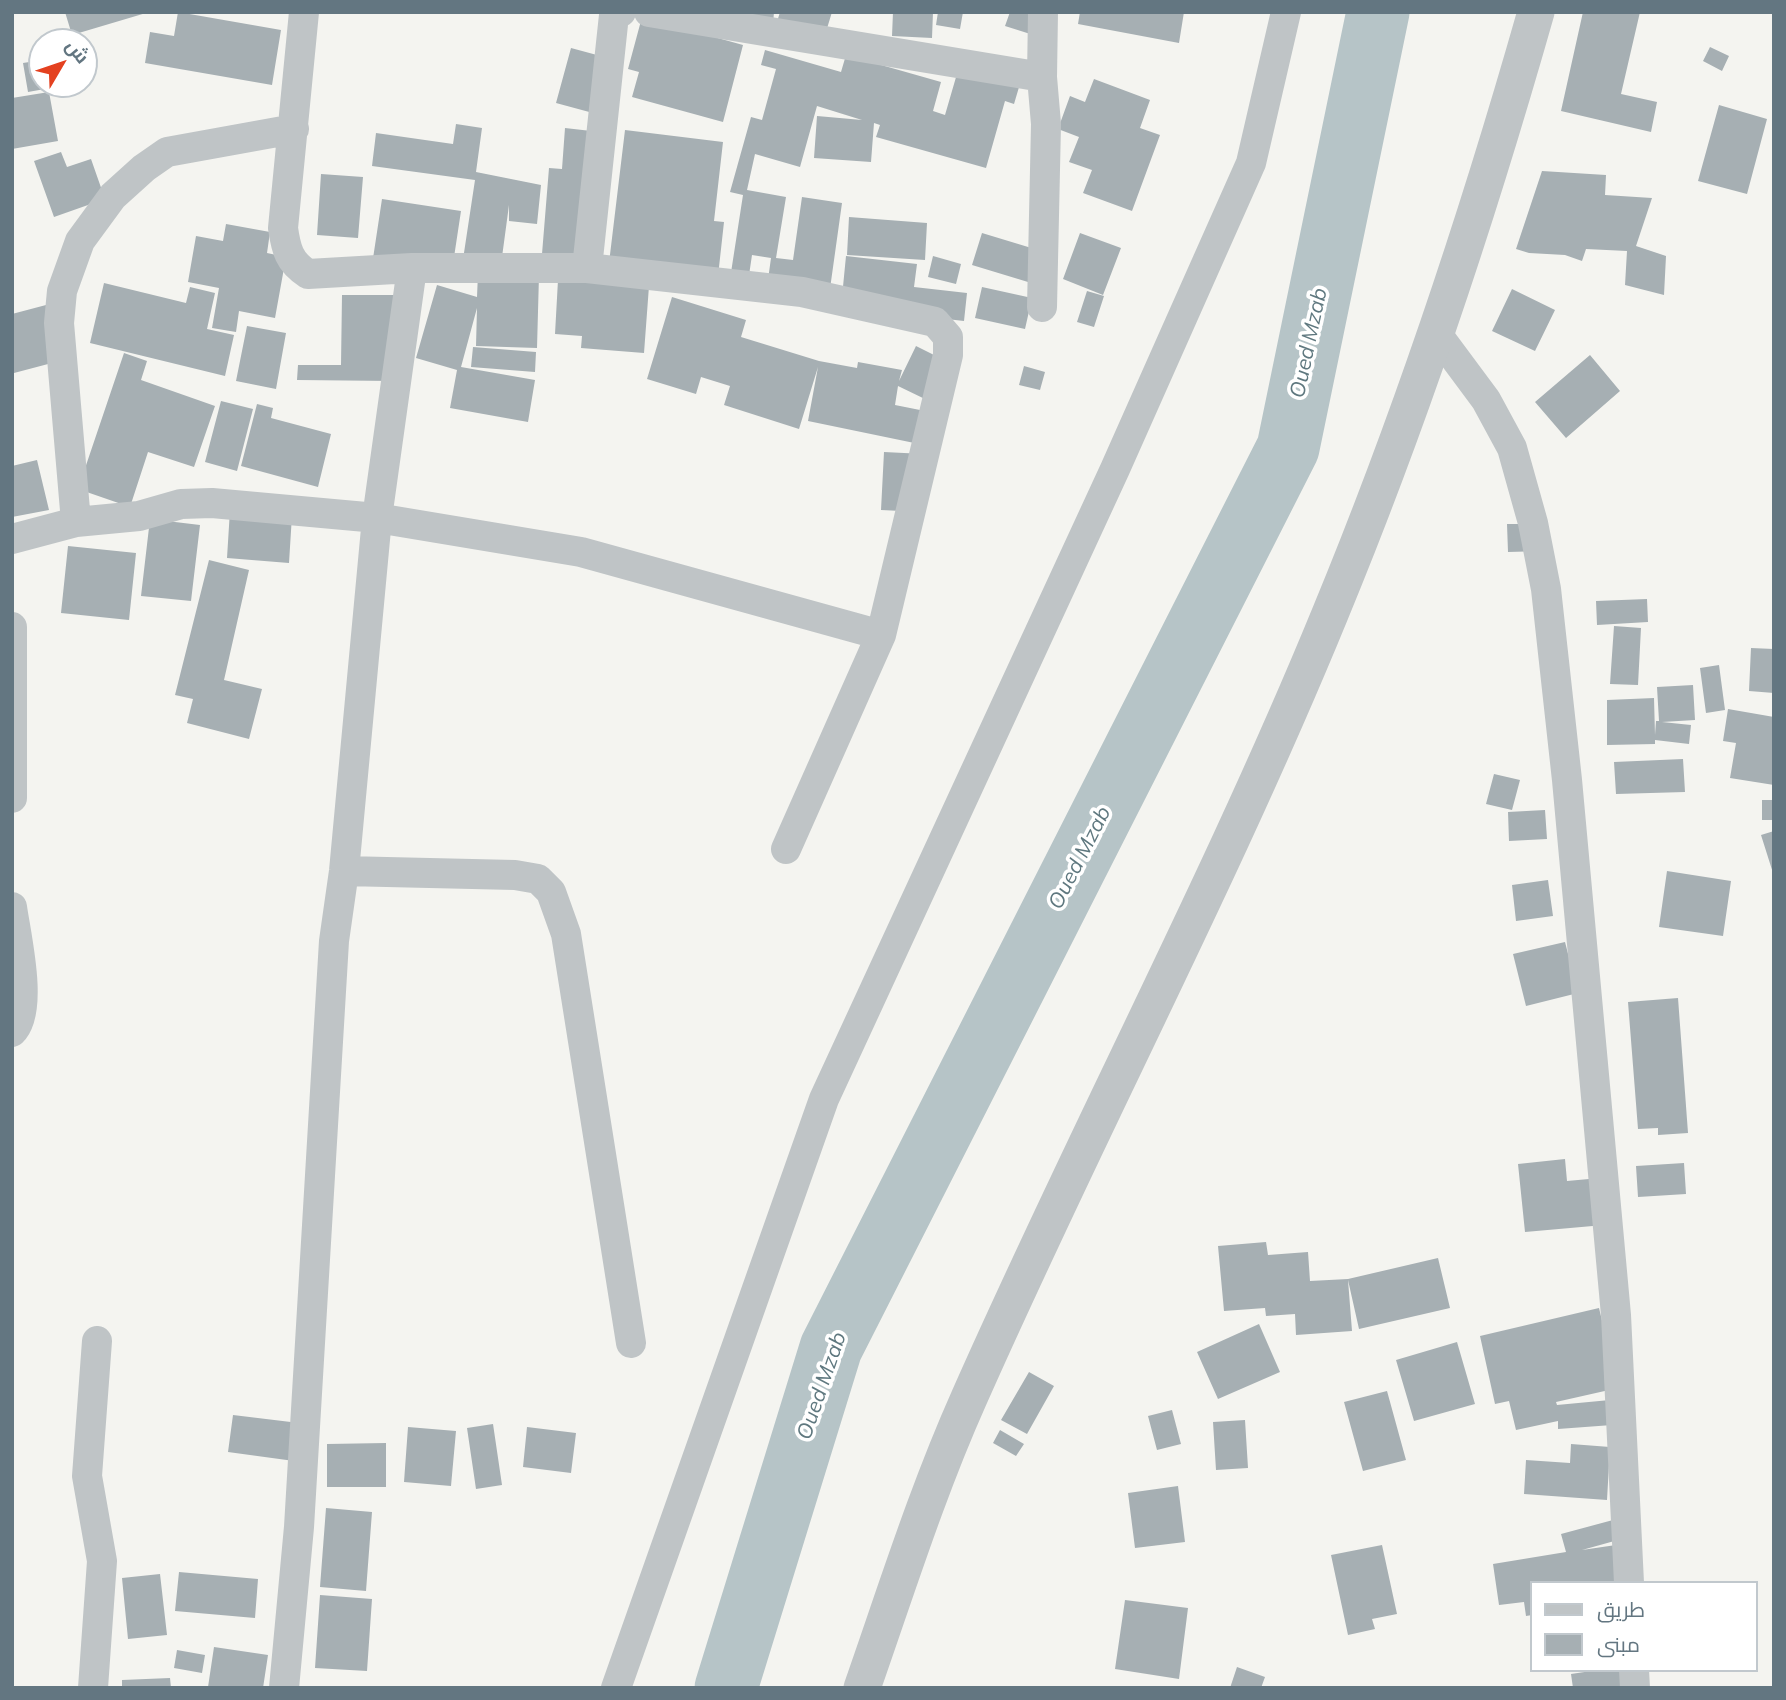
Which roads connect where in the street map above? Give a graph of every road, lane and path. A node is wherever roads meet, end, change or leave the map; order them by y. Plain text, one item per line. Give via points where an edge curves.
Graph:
1 (304, 12) edge
2 (621, 12) edge
3 (649, 12) edge
4 (1043, 12) edge
5 (1286, 12) edge
6 (1536, 12) edge
7 (1042, 77) junction
8 (294, 129) junction
9 (412, 268) junction
10 (587, 268) junction
11 (1042, 307) dead end
12 (1437, 334) junction
13 (377, 518) junction
14 (76, 522) junction
15 (12, 539) edge
16 (12, 628) edge
17 (881, 635) junction
18 (12, 798) edge
19 (786, 849) dead end
20 (344, 871) junction
21 (12, 907) edge
22 (12, 1032) edge
23 (97, 1341) dead end
24 (631, 1343) dead end
25 (1629, 1581) edge
26 (93, 1688) edge
27 (285, 1688) edge
28 (616, 1688) edge
29 (862, 1688) edge

1 - 8 street
2 - 10 street via 614,15
3 - 7 street
4 - 7 street
5 - 28 street via 1251,163 824,1099
6 - 12 street
7 - 11 street via 1046,124
8 - 9 street via 283,228 294,265 308,274
8 - 14 street via 167,152 113,196 80,241 62,291 60,323
9 - 10 street
9 - 13 street
10 - 17 street via 802,292 935,322 948,337 948,355
12 - 25 street via 1486,400 1511,448 1546,589 1616,1315
12 - 29 street via 1330,615 967,1402
13 - 14 street via 212,503
13 - 17 street via 581,552
13 - 20 street
14 - 15 street
16 - 18 street
17 - 19 street
20 - 24 street via 515,875 538,878 551,892 566,934
20 - 27 street via 334,942
21 - 22 street via 23,998 20,1023
23 - 26 street via 87,1476 102,1561

